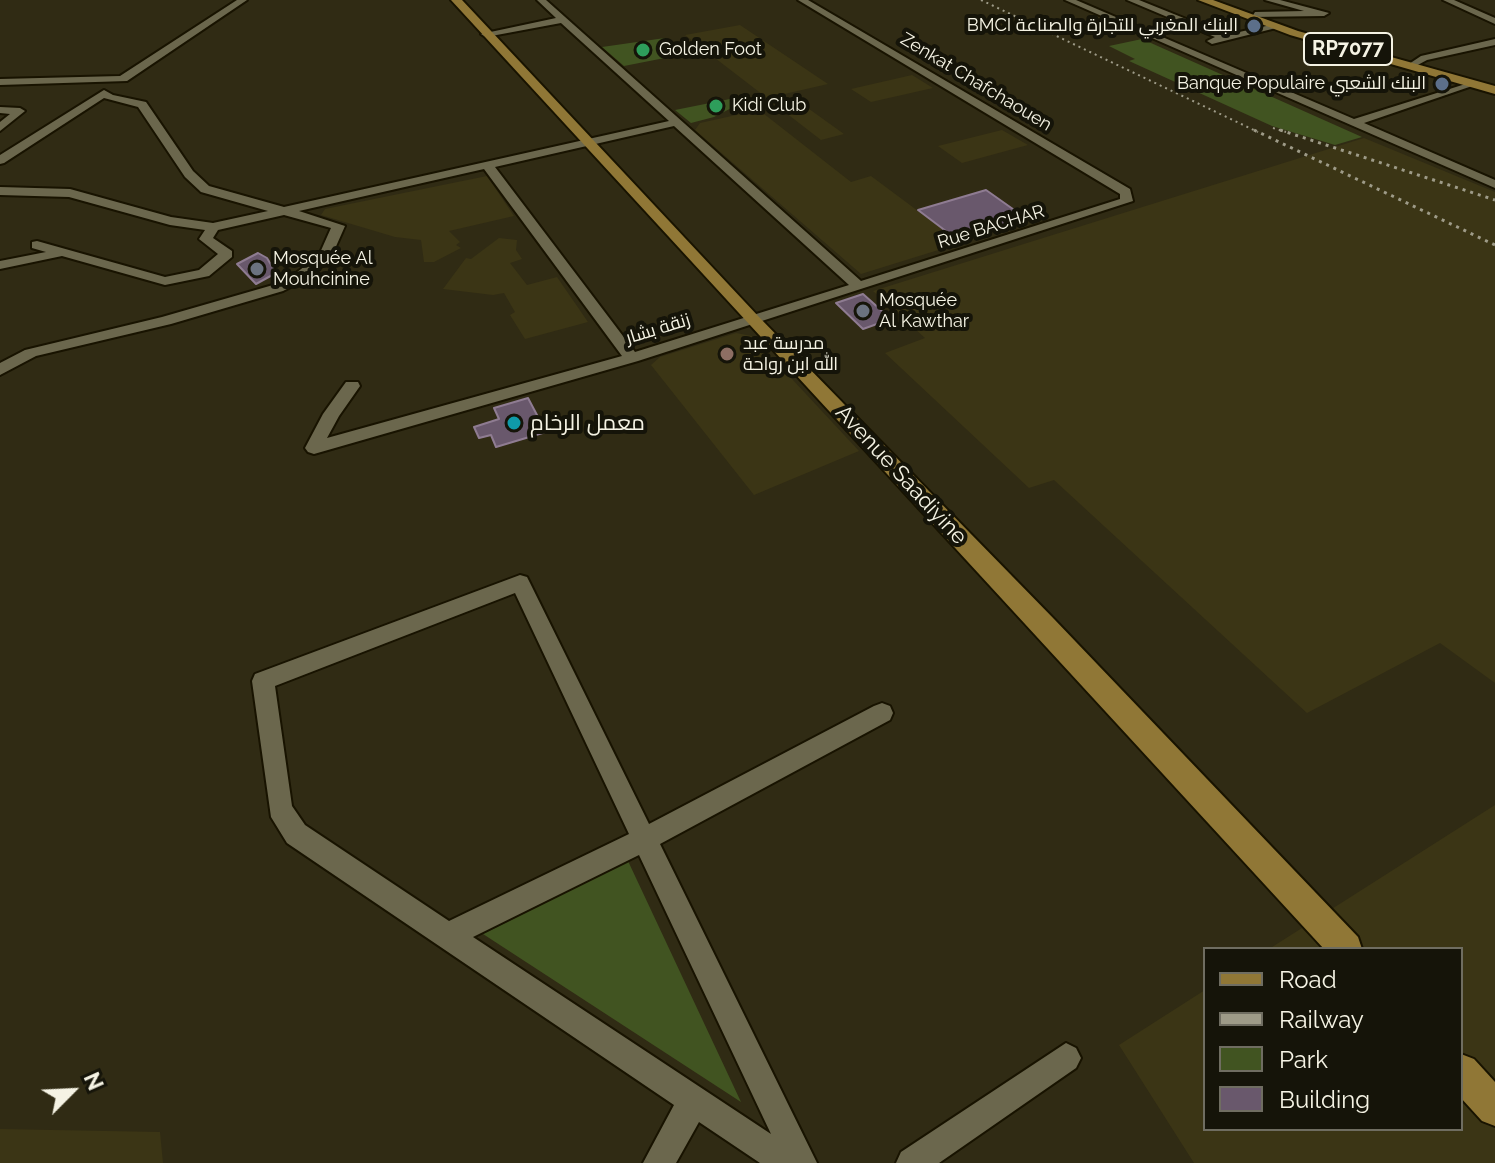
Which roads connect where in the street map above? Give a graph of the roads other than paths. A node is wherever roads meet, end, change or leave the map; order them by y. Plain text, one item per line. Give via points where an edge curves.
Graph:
1 (243, 0) edge
2 (456, 0) edge
3 (541, 0) edge
4 (802, 0) edge
5 (1092, 0) edge
6 (1131, 0) edge
7 (1203, 0) edge
8 (1215, 0) edge
9 (1269, 0) edge
10 (1447, 0) edge
11 (1073, 2) edge
12 (1255, 15) junction
13 (562, 20) junction
14 (1495, 21) edge
15 (1275, 27) junction
16 (486, 34) junction
17 (1225, 38) junction
18 (1495, 42) edge
19 (1181, 49) junction
20 (1414, 64) junction
21 (124, 79) junction
22 (0, 82) edge
23 (84, 82) junction
24 (1471, 83) junction
25 (1495, 88) edge
26 (109, 94) junction
27 (0, 110) edge
28 (677, 122) junction
29 (1354, 123) junction
30 (0, 128) edge
31 (589, 143) junction
32 (0, 160) edge
33 (488, 166) junction
34 (1495, 184) edge
35 (0, 191) edge
36 (1129, 197) joint
37 (289, 211) junction
38 (213, 227) junction
39 (37, 245) dead end
40 (62, 253) junction
41 (0, 265) edge
42 (859, 286) junction
43 (752, 320) junction
44 (632, 358) junction
45 (0, 370) edge
46 (352, 386) dead end
47 (882, 713) dead end
48 (643, 840) junction
49 (449, 935) junction
50 (1344, 947) edge
51 (1066, 1058) dead end
52 (1463, 1074) edge
53 (694, 1100) junction
54 (1495, 1108) edge
55 (659, 1163) edge
56 (787, 1163) edge
57 (801, 1163) edge
58 (912, 1163) edge

1 - 21 street
2 - 16 main road, Avenue Saadiyine
3 - 13 street
4 - 36 street, Zenkat Chafchaouen
5 - 11 street
6 - 17 street
7 - 15 main road, RP7077
8 - 12 main road, RP7077
9 - 12 street via 1324,12
10 - 14 street
11 - 19 street
12 - 20 main road, RP7077
13 - 16 street
13 - 28 street
15 - 17 street
15 - 24 main road, RP7077
16 - 31 main road, Avenue Saadiyine
17 - 19 street
18 - 20 street
19 - 29 street
20 - 25 main road, RP7077
21 - 23 street
21 - 26 street via 104,83
21 - 26 street via 135,86
22 - 23 street
23 - 26 street
24 - 25 main road, RP7077
24 - 29 street
26 - 32 street
26 - 37 street via 145,106 189,174 205,189
27 - 30 street via 20,111
28 - 31 street
28 - 42 street
29 - 34 street
31 - 33 street
31 - 43 main road, Avenue Saadiyine
33 - 37 street
33 - 44 street
35 - 38 street via 70,193 170,221
36 - 42 street, Rue BACHAR via 1122,204
37 - 38 street
37 - 45 street via 338,226 325,257 301,276 225,305 31,353
38 - 40 street via 206,239 227,254 204,273 165,281
39 - 40 street
40 - 41 street
42 - 43 street, زنقة بشار
43 - 44 street, زنقة بشار
43 - 50 main road, Avenue Saadiyine
44 - 46 street, زنقة بشار via 314,448
47 - 48 street
48 - 49 street
48 - 49 street via 520,583 263,681 280,809 296,834
48 - 57 street
49 - 53 street
51 - 58 street
52 - 54 main road
53 - 55 street
53 - 56 street

